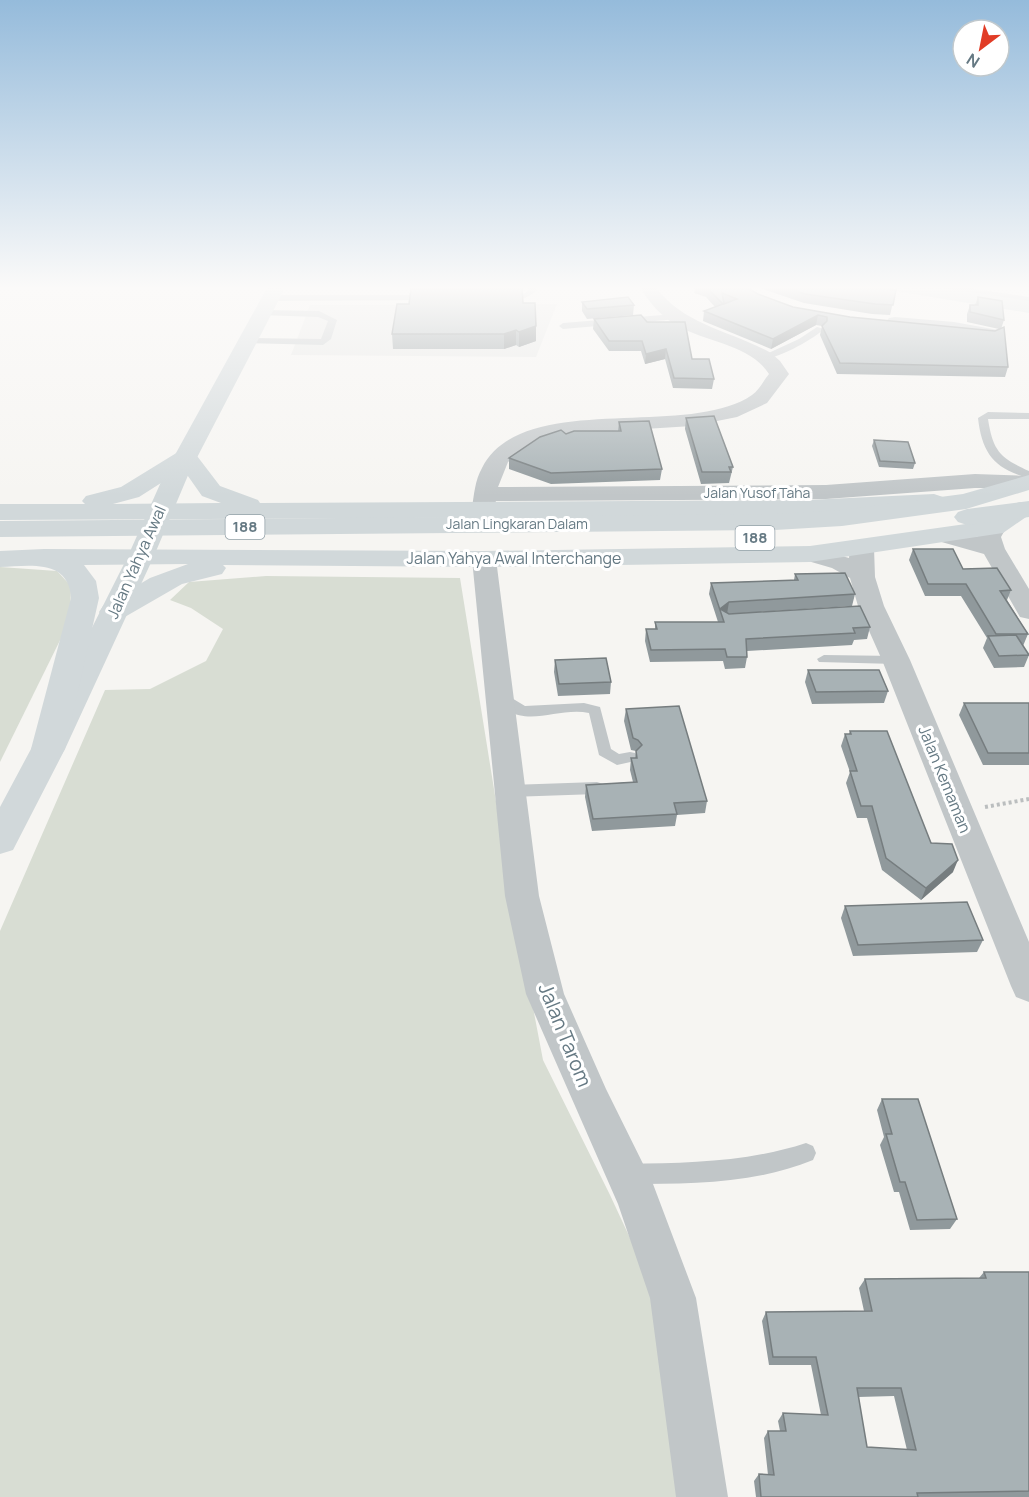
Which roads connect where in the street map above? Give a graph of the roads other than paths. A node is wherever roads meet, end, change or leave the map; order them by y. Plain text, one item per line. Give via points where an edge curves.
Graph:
1 (239, 356) edge
2 (765, 357) edge
3 (1029, 416) edge
4 (186, 457) junction
5 (1029, 480) edge
6 (0, 507) edge
7 (1025, 509) edge
8 (159, 511) junction
9 (229, 511) junction
10 (276, 511) junction
11 (0, 512) edge
12 (486, 525) junction
13 (0, 529) edge
14 (994, 538) junction
15 (0, 547) edge
16 (141, 556) junction
17 (44, 557) junction
18 (228, 557) junction
19 (327, 558) junction
20 (0, 559) edge
21 (861, 561) junction
22 (1029, 611) edge
23 (113, 612) junction
24 (824, 660) dead end
25 (896, 660) junction
26 (499, 696) junction
27 (48, 749) junction
28 (630, 757) edge
29 (597, 788) edge
30 (528, 790) junction
31 (0, 840) edge
32 (1029, 986) edge
33 (806, 1153) dead end
34 (643, 1173) junction
35 (702, 1497) edge

1 - 4 main road, Jalan Yahya Awal
2 - 12 street via 779,374 774,386 764,397 728,414 583,426 548,432 514,445 491,470
3 - 5 lane via 983,418 987,447 1003,464
4 - 6 main road via 120,496
4 - 8 main road, Jalan Yahya Awal
4 - 10 main road via 211,491
5 - 12 street, Jalan Yusof Taha via 826,492
5 - 12 main road, Jalan Lingkaran Dalam / 188 via 966,501 842,518
7 - 12 main road, Jalan Lingkaran Dalam / 188 via 780,538
7 - 14 main road, Jalan Yahya Awal Interchange
8 - 9 main road, Jalan Yahya Awal Interchange
8 - 11 main road, Jalan Yahya Awal Interchange
8 - 16 main road, Jalan Yahya Awal
9 - 10 main road, Jalan Yahya Awal Interchange
9 - 18 main road via 204,521 196,539 209,552
10 - 12 main road, Jalan Yahya Awal Interchange
12 - 13 main road, Jalan Lingkaran Dalam / 188
12 - 15 main road, Jalan Lingkaran Dalam / 188
12 - 19 main road, Jalan Yahya Awal Interchange
12 - 21 main road, Jalan Yahya Awal Interchange
12 - 26 street, Jalan Tarom
14 - 21 main road, Jalan Yahya Awal Interchange via 946,536
14 - 22 street
16 - 17 main road, Jalan Yahya Awal Interchange
16 - 18 main road, Jalan Yahya Awal Interchange
16 - 23 main road, Jalan Yahya Awal
17 - 20 main road, Jalan Yahya Awal Interchange
17 - 27 main road via 71,569 86,584 86,598
18 - 19 main road, Jalan Yahya Awal Interchange
19 - 23 main road via 194,571 160,583
21 - 25 street, Jalan Kemaman via 868,611
23 - 27 main road, Jalan Yahya Awal
24 - 25 lane
25 - 32 street, Jalan Kemaman
26 - 28 lane via 506,705 518,710 540,713 584,706 595,710 604,751 617,760
26 - 30 street, Jalan Tarom
27 - 31 main road, Jalan Yahya Awal
29 - 30 lane
30 - 34 street, Jalan Tarom via 522,896 545,994
33 - 34 lane via 753,1167
34 - 35 street, Jalan Tarom via 638,1199 673,1298

